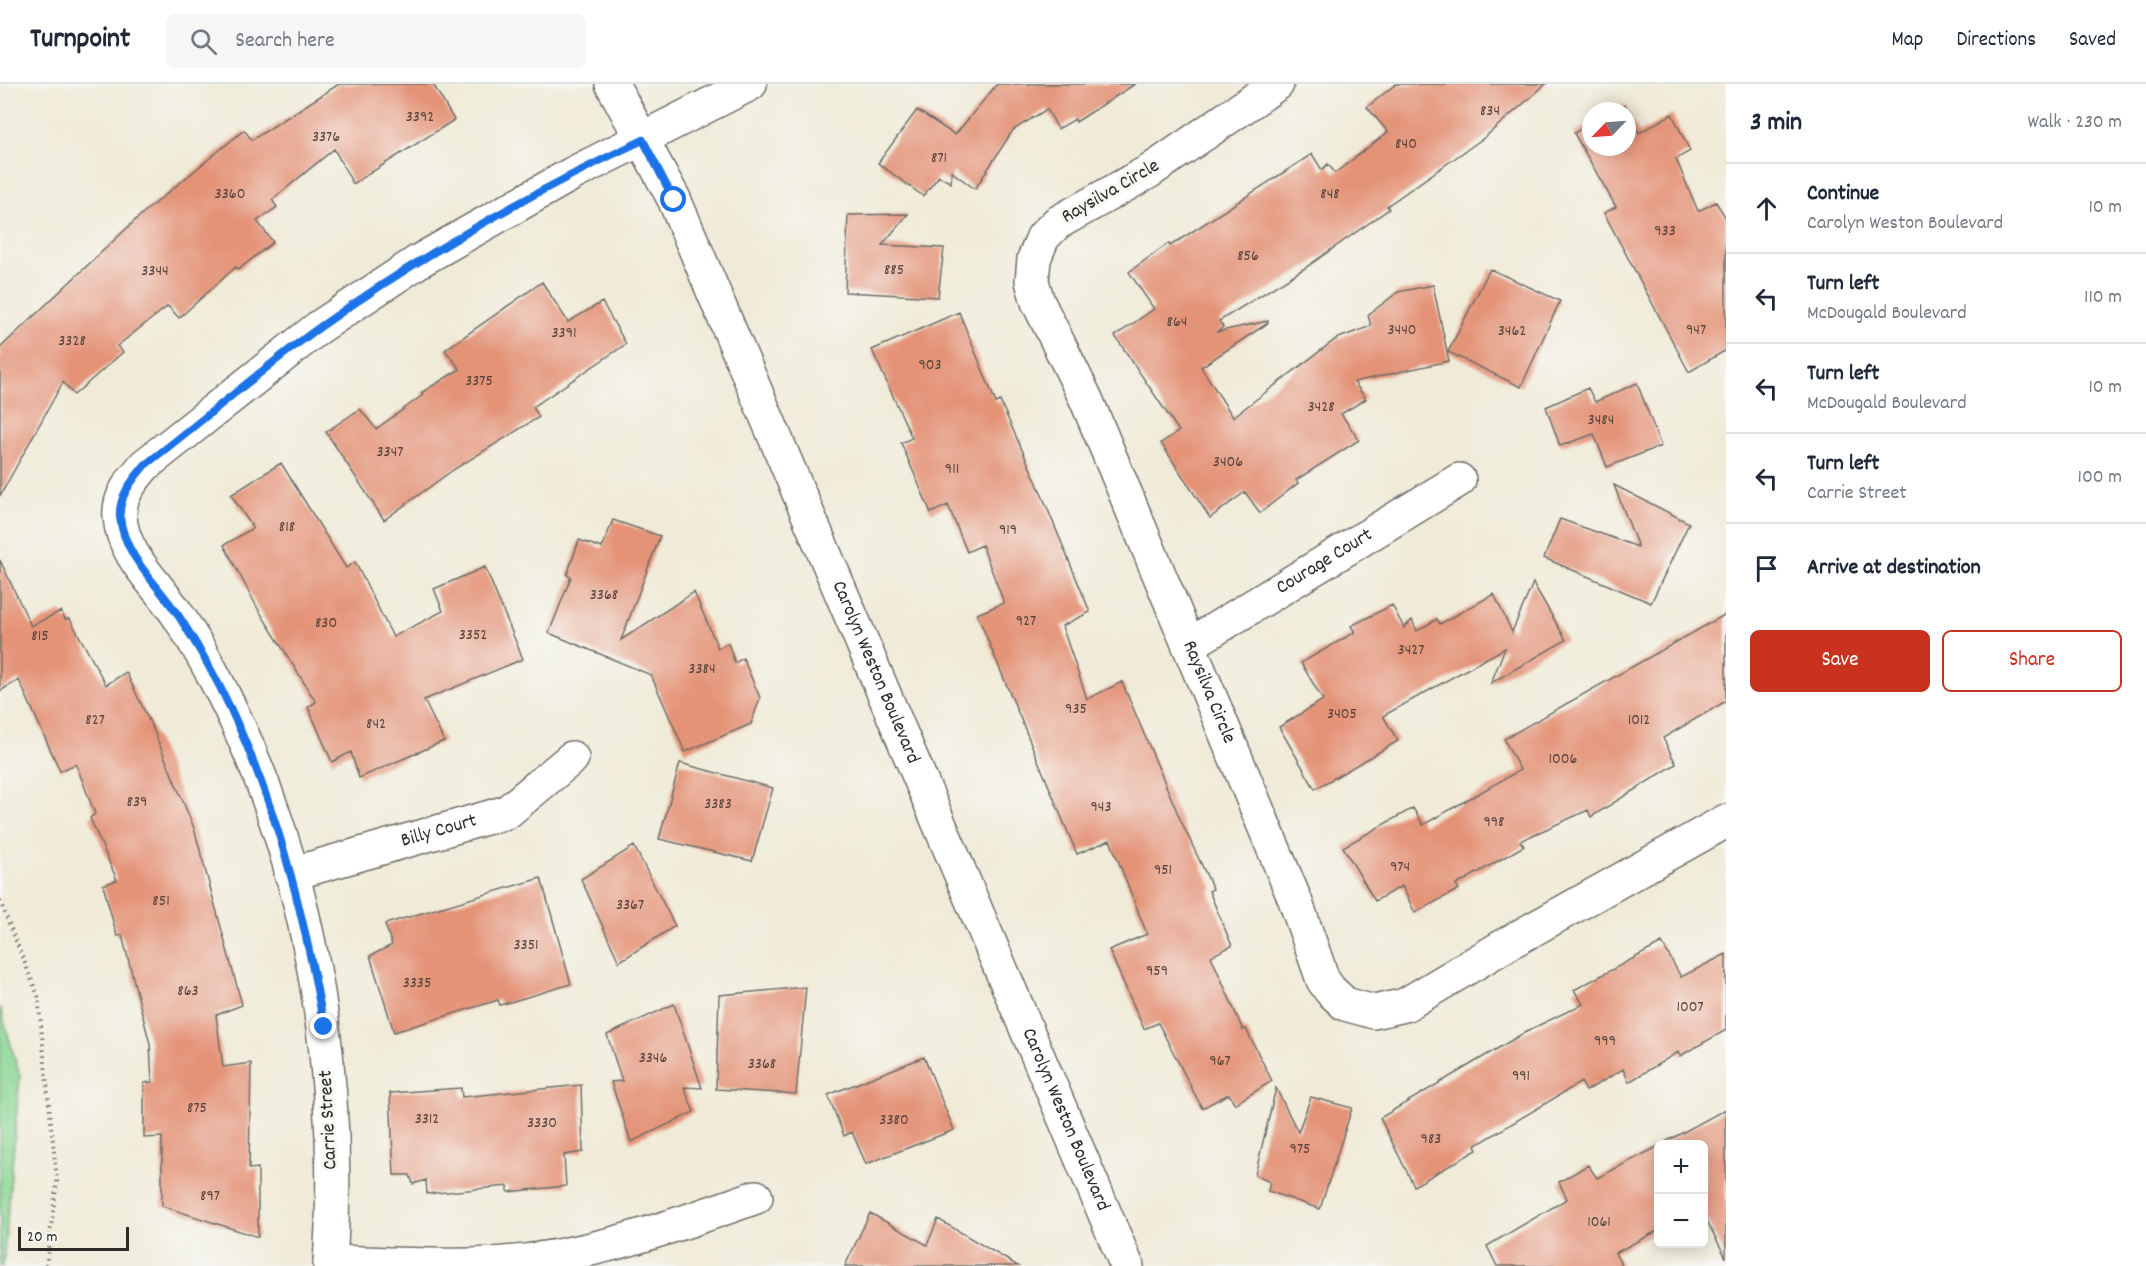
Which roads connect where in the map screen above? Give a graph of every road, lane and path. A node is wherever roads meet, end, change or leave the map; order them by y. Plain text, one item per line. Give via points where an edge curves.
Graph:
1 (612, 84) edge
2 (750, 84) edge
3 (1277, 84) edge
4 (643, 140) junction
5 (1459, 480) dead end
6 (1189, 645) junction
7 (572, 758) dead end
8 (1726, 821) edge
9 (291, 874) junction
10 (0, 901) edge
11 (756, 1197) dead end
12 (330, 1264) edge
13 (46, 1266) edge
14 (1127, 1266) edge

1 - 4 street, Carolyn Weston Boulevard
2 - 4 street
3 - 6 street, Raysilva Circle via 1150,171 1057,223 1043,237 1034,259 1032,281 1038,302 1086,399
4 - 9 street, Carrie Street via 492,217 318,328 145,465 128,485 120,516 131,553 179,617 221,688 270,802
4 - 14 street, Carolyn Weston Boulevard via 674,200
5 - 6 street, Courage Court
6 - 8 street, Raysilva Circle via 1295,900 1323,980 1346,1004 1363,1011 1405,1005
7 - 9 street, Billy Court via 507,812
9 - 12 street, Carrie Street via 307,930 324,1027 333,1189
10 - 13 path via 38,996 57,1181
11 - 12 street via 666,1230 533,1260 473,1265

